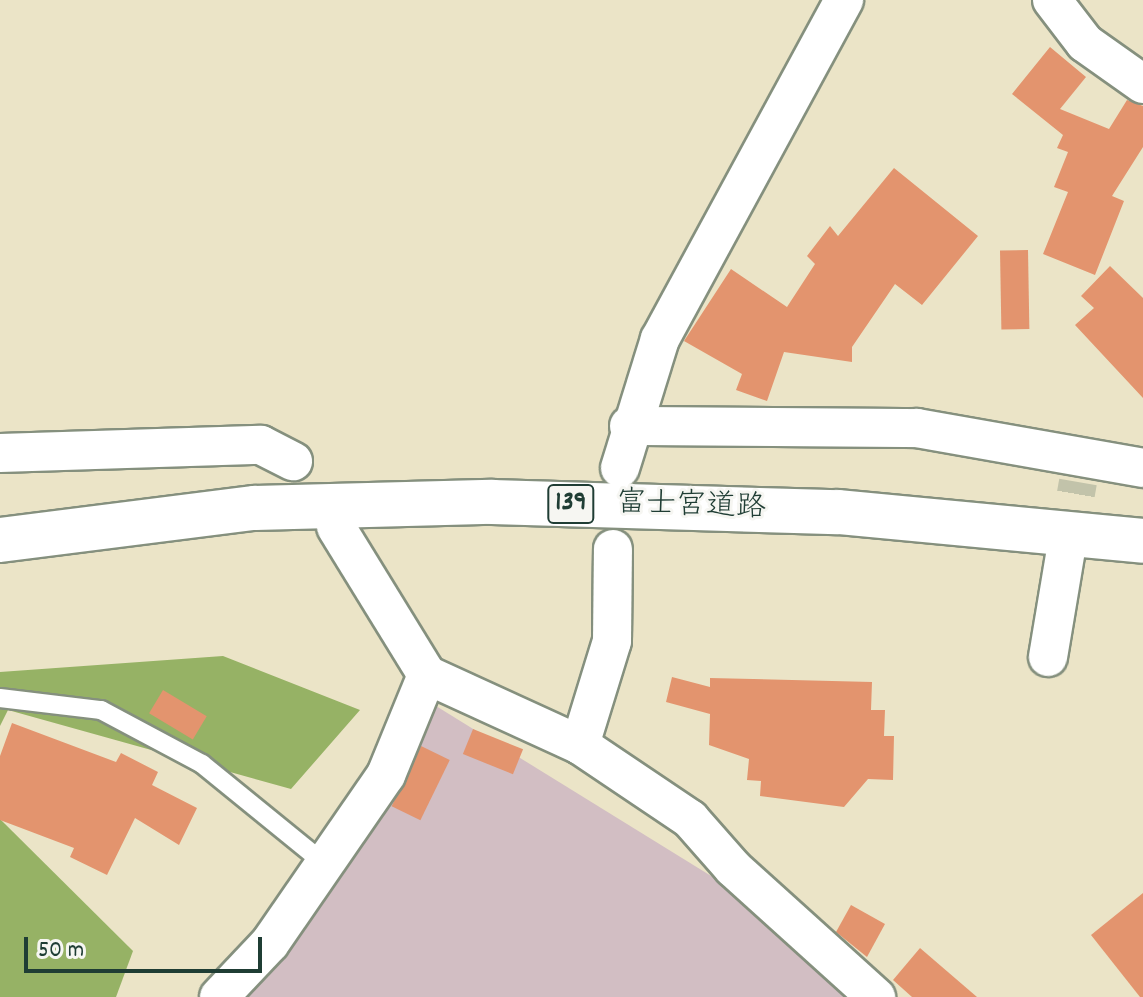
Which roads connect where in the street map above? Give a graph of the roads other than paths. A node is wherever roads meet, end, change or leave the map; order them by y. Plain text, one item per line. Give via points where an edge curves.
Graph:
1 (844, 0) edge
2 (1052, 0) edge
3 (1143, 84) edge
4 (629, 426) junction
5 (0, 453) edge
6 (293, 461) dead end
7 (620, 468) dead end
8 (1143, 468) edge
9 (255, 508) junction
10 (336, 527) dead end
11 (0, 540) edge
12 (1143, 541) edge
13 (613, 549) dead end
14 (1066, 550) tunnel mouth
15 (0, 569) edge
16 (1048, 657) dead end
17 (427, 675) junction
18 (0, 698) edge
19 (580, 745) junction
20 (325, 864) junction
21 (219, 997) edge
22 (876, 997) edge

1 - 4 street via 660,339
2 - 3 street via 1085,43
4 - 7 street
4 - 8 street via 917,428 1080,467
5 - 6 street via 261,445
9 - 11 highway, 富士宮道路 / 139
9 - 12 highway, 富士宮道路 / 139 via 492,502 822,512
9 - 15 highway
10 - 17 street
13 - 19 street via 612,641
14 - 16 street
17 - 19 street
17 - 20 street via 386,775
18 - 20 lane via 101,710 202,764
19 - 22 street via 690,819 733,868
20 - 21 street via 270,943

